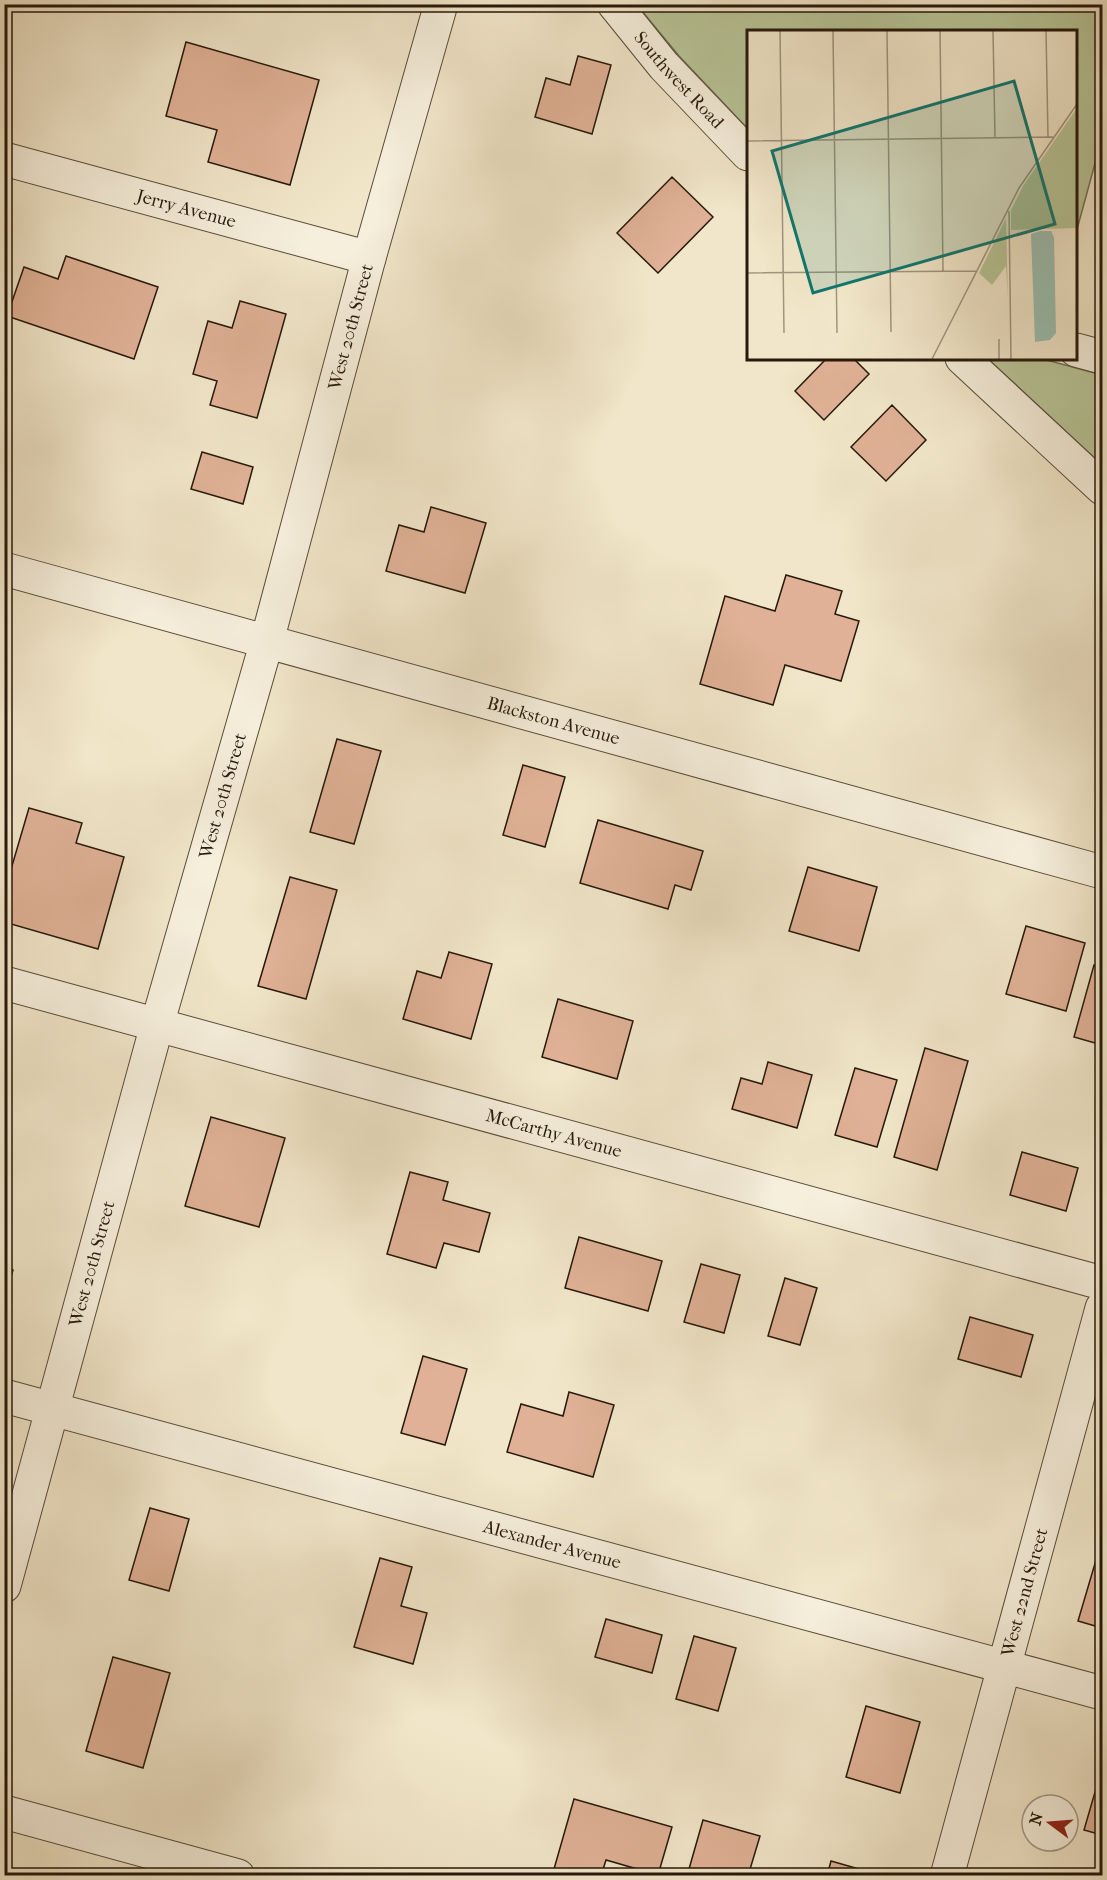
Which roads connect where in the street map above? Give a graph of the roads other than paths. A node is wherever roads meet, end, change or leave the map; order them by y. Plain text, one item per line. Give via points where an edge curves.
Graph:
1 (441, 4) edge
2 (614, 4) edge
3 (747, 153) edge
4 (4, 159) edge
5 (369, 258) junction
6 (1077, 350) edge
7 (1102, 357) edge
8 (964, 360) edge
9 (1102, 488) edge
10 (4, 569) edge
11 (267, 641) junction
12 (1102, 872) edge
13 (4, 983) edge
14 (157, 1025) junction
15 (1102, 1283) edge
16 (1102, 1308) edge
17 (4, 1396) edge
18 (53, 1409) junction
19 (4, 1586) edge
20 (1004, 1666) junction
21 (1102, 1693) edge
22 (4, 1812) edge
23 (238, 1875) edge
24 (946, 1875) edge

1 - 5 street, West 20th Street
2 - 3 street, Southwest Road via 664,66
4 - 5 street, Jerry Avenue
5 - 11 street, West 20th Street
6 - 7 street
8 - 9 street
10 - 11 street, Blackston Avenue
11 - 12 street, Blackston Avenue
11 - 14 street, West 20th Street
13 - 14 street, McCarthy Avenue
14 - 15 street, McCarthy Avenue
14 - 18 street, West 20th Street
16 - 20 street, West 22nd Street
17 - 18 street, Alexander Avenue
18 - 19 street, West 20th Street
18 - 20 street, Alexander Avenue
20 - 21 street, Alexander Avenue
20 - 24 street, West 22nd Street
22 - 23 street

